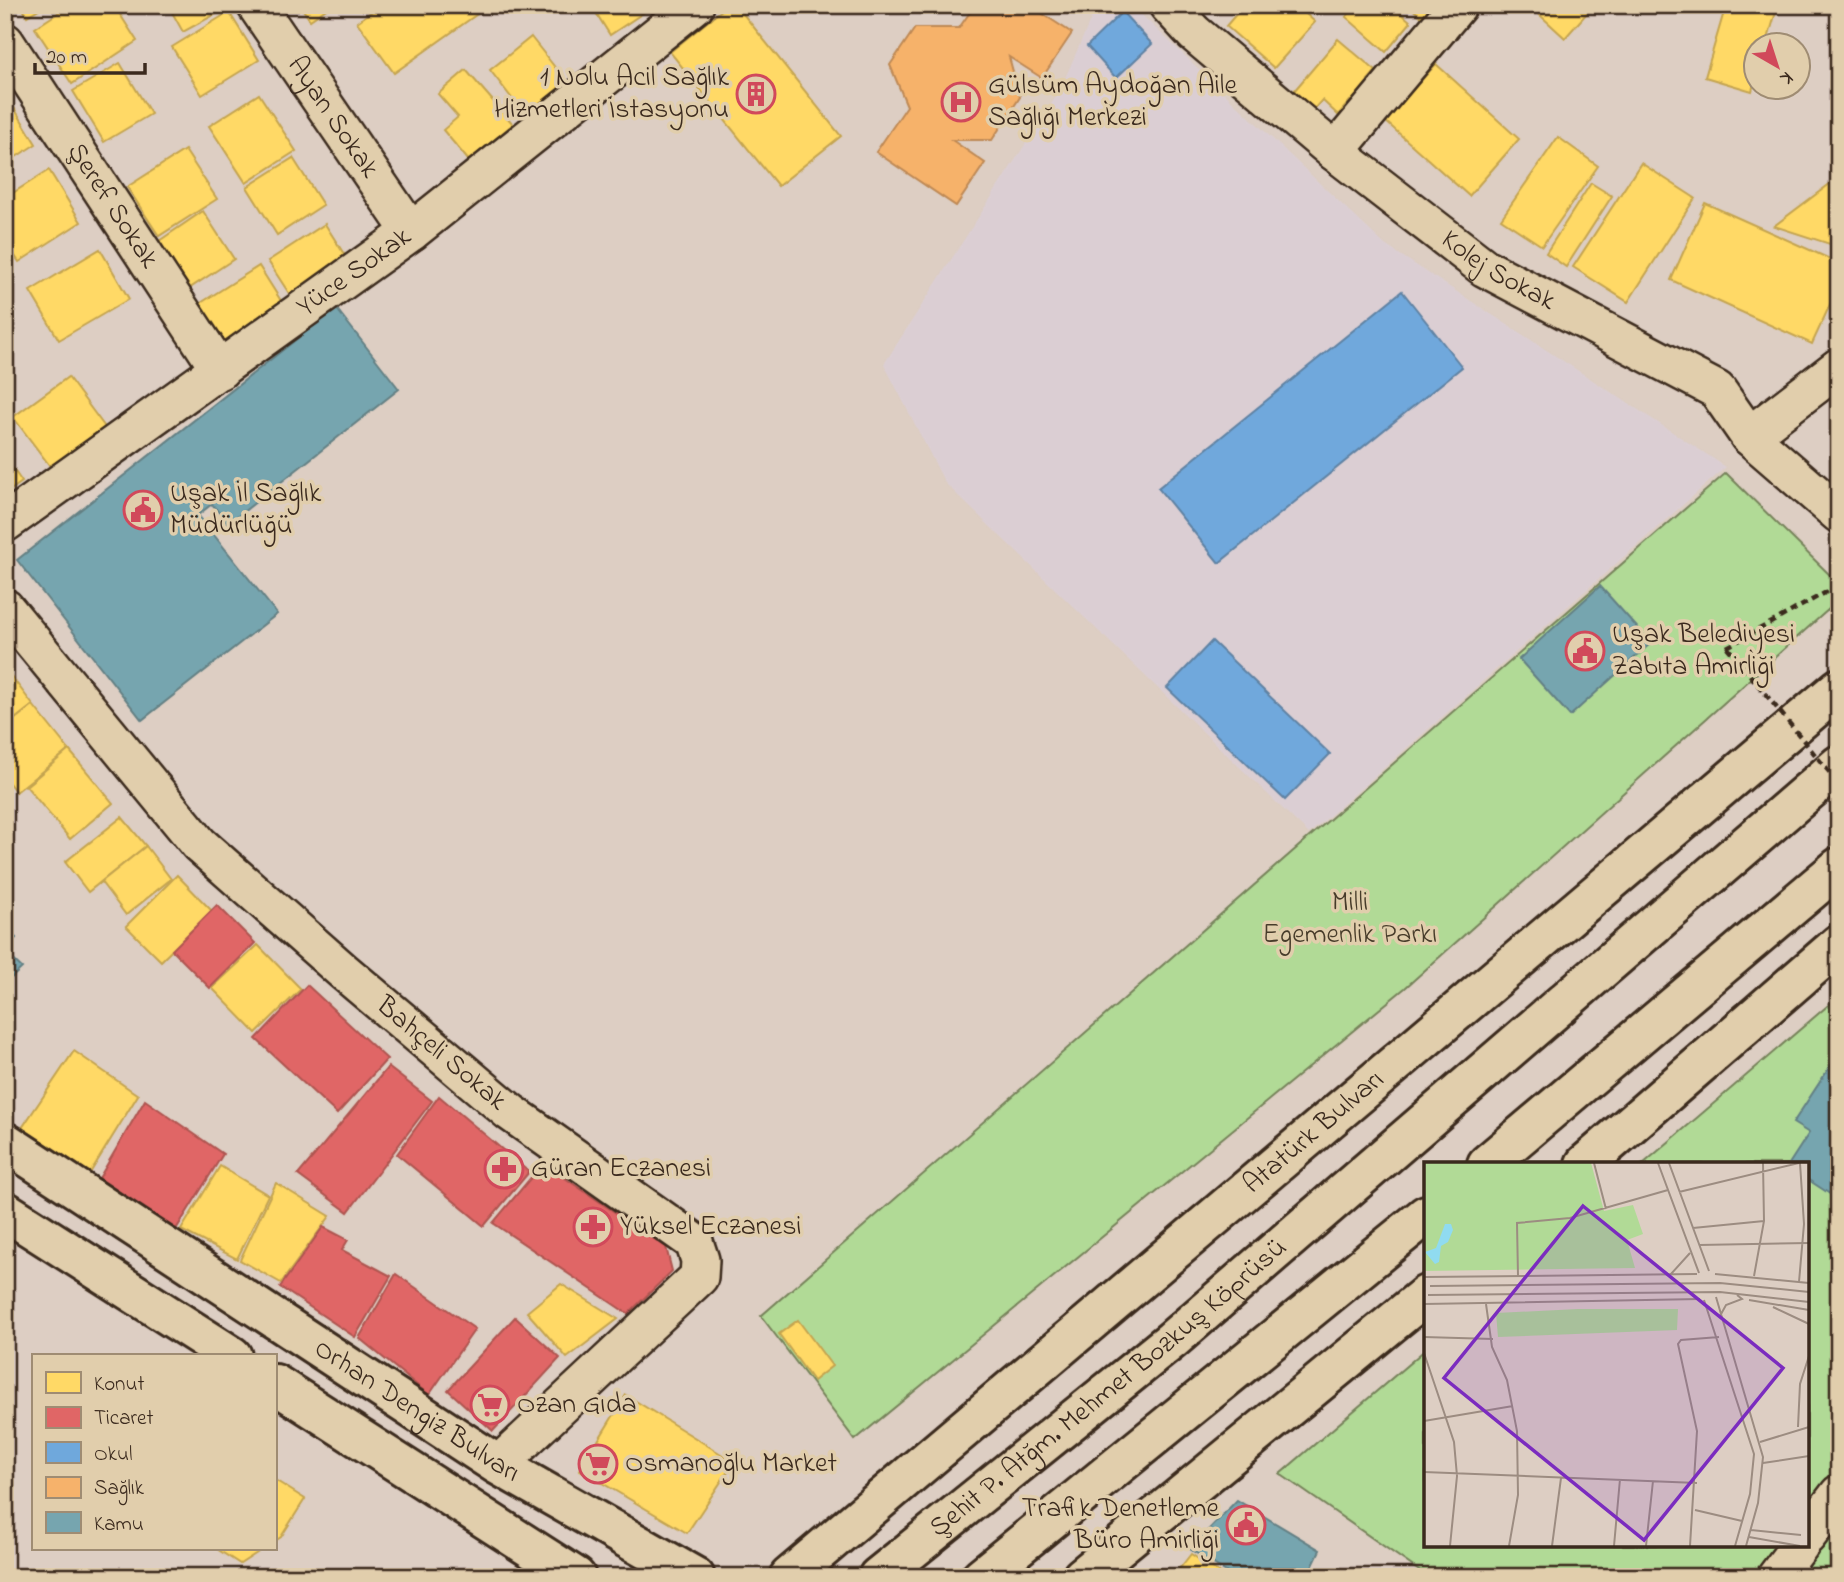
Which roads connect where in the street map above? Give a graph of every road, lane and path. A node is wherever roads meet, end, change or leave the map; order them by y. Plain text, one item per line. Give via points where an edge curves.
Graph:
1 (256, 5) edge
2 (695, 5) edge
3 (1168, 5) edge
4 (1458, 5) edge
5 (5, 42) edge
6 (1335, 152) junction
7 (411, 232) junction
8 (1839, 367) edge
9 (219, 370) junction
10 (1749, 436) junction
11 (1839, 514) edge
12 (5, 523) edge
13 (1839, 585) edge
14 (5, 608) edge
15 (1839, 688) edge
16 (1839, 765) edge
17 (1839, 784) edge
18 (1839, 867) edge
19 (1839, 943) edge
20 (5, 1142) edge
21 (1489, 1162) edge
22 (1588, 1162) edge
23 (5, 1211) edge
24 (1424, 1217) edge
25 (1424, 1297) edge
26 (229, 1354) edge
27 (276, 1385) edge
28 (498, 1465) junction
29 (1839, 1494) edge
30 (1809, 1533) edge
31 (1798, 1547) edge
32 (576, 1577) edge
33 (695, 1577) edge
34 (789, 1577) edge
35 (878, 1577) edge
36 (981, 1577) edge
37 (1082, 1577) edge
38 (1776, 1577) edge

1 - 7 street, Ayan Sokak
2 - 7 street, Yüce Sokak
3 - 6 street, Kolej Sokak
4 - 6 street
5 - 9 street, Şeref Sokak
6 - 10 street, Kolej Sokak via 1485,268 1717,390
7 - 9 street, Yüce Sokak
8 - 10 street
9 - 12 street, Yüce Sokak
10 - 11 street, Kolej Sokak
13 - 17 path, bridge via 1727,647
14 - 28 street, Bahçeli Sokak via 200,844 510,1112 694,1242 701,1260 698,1277
15 - 34 main road, Atatürk Bulvarı
16 - 35 main road, Şehit P. Atğm. Mehmet Bozkuş Köprüsü via 1305,1228
18 - 21 main road
19 - 22 main road
20 - 28 main road, Orhan Dengiz Bulvarı
23 - 26 main road
24 - 36 main road
25 - 37 main road
27 - 32 main road, Orhan Dengiz Bulvarı
28 - 33 main road, Orhan Dengiz Bulvarı
29 - 30 street
31 - 38 street

